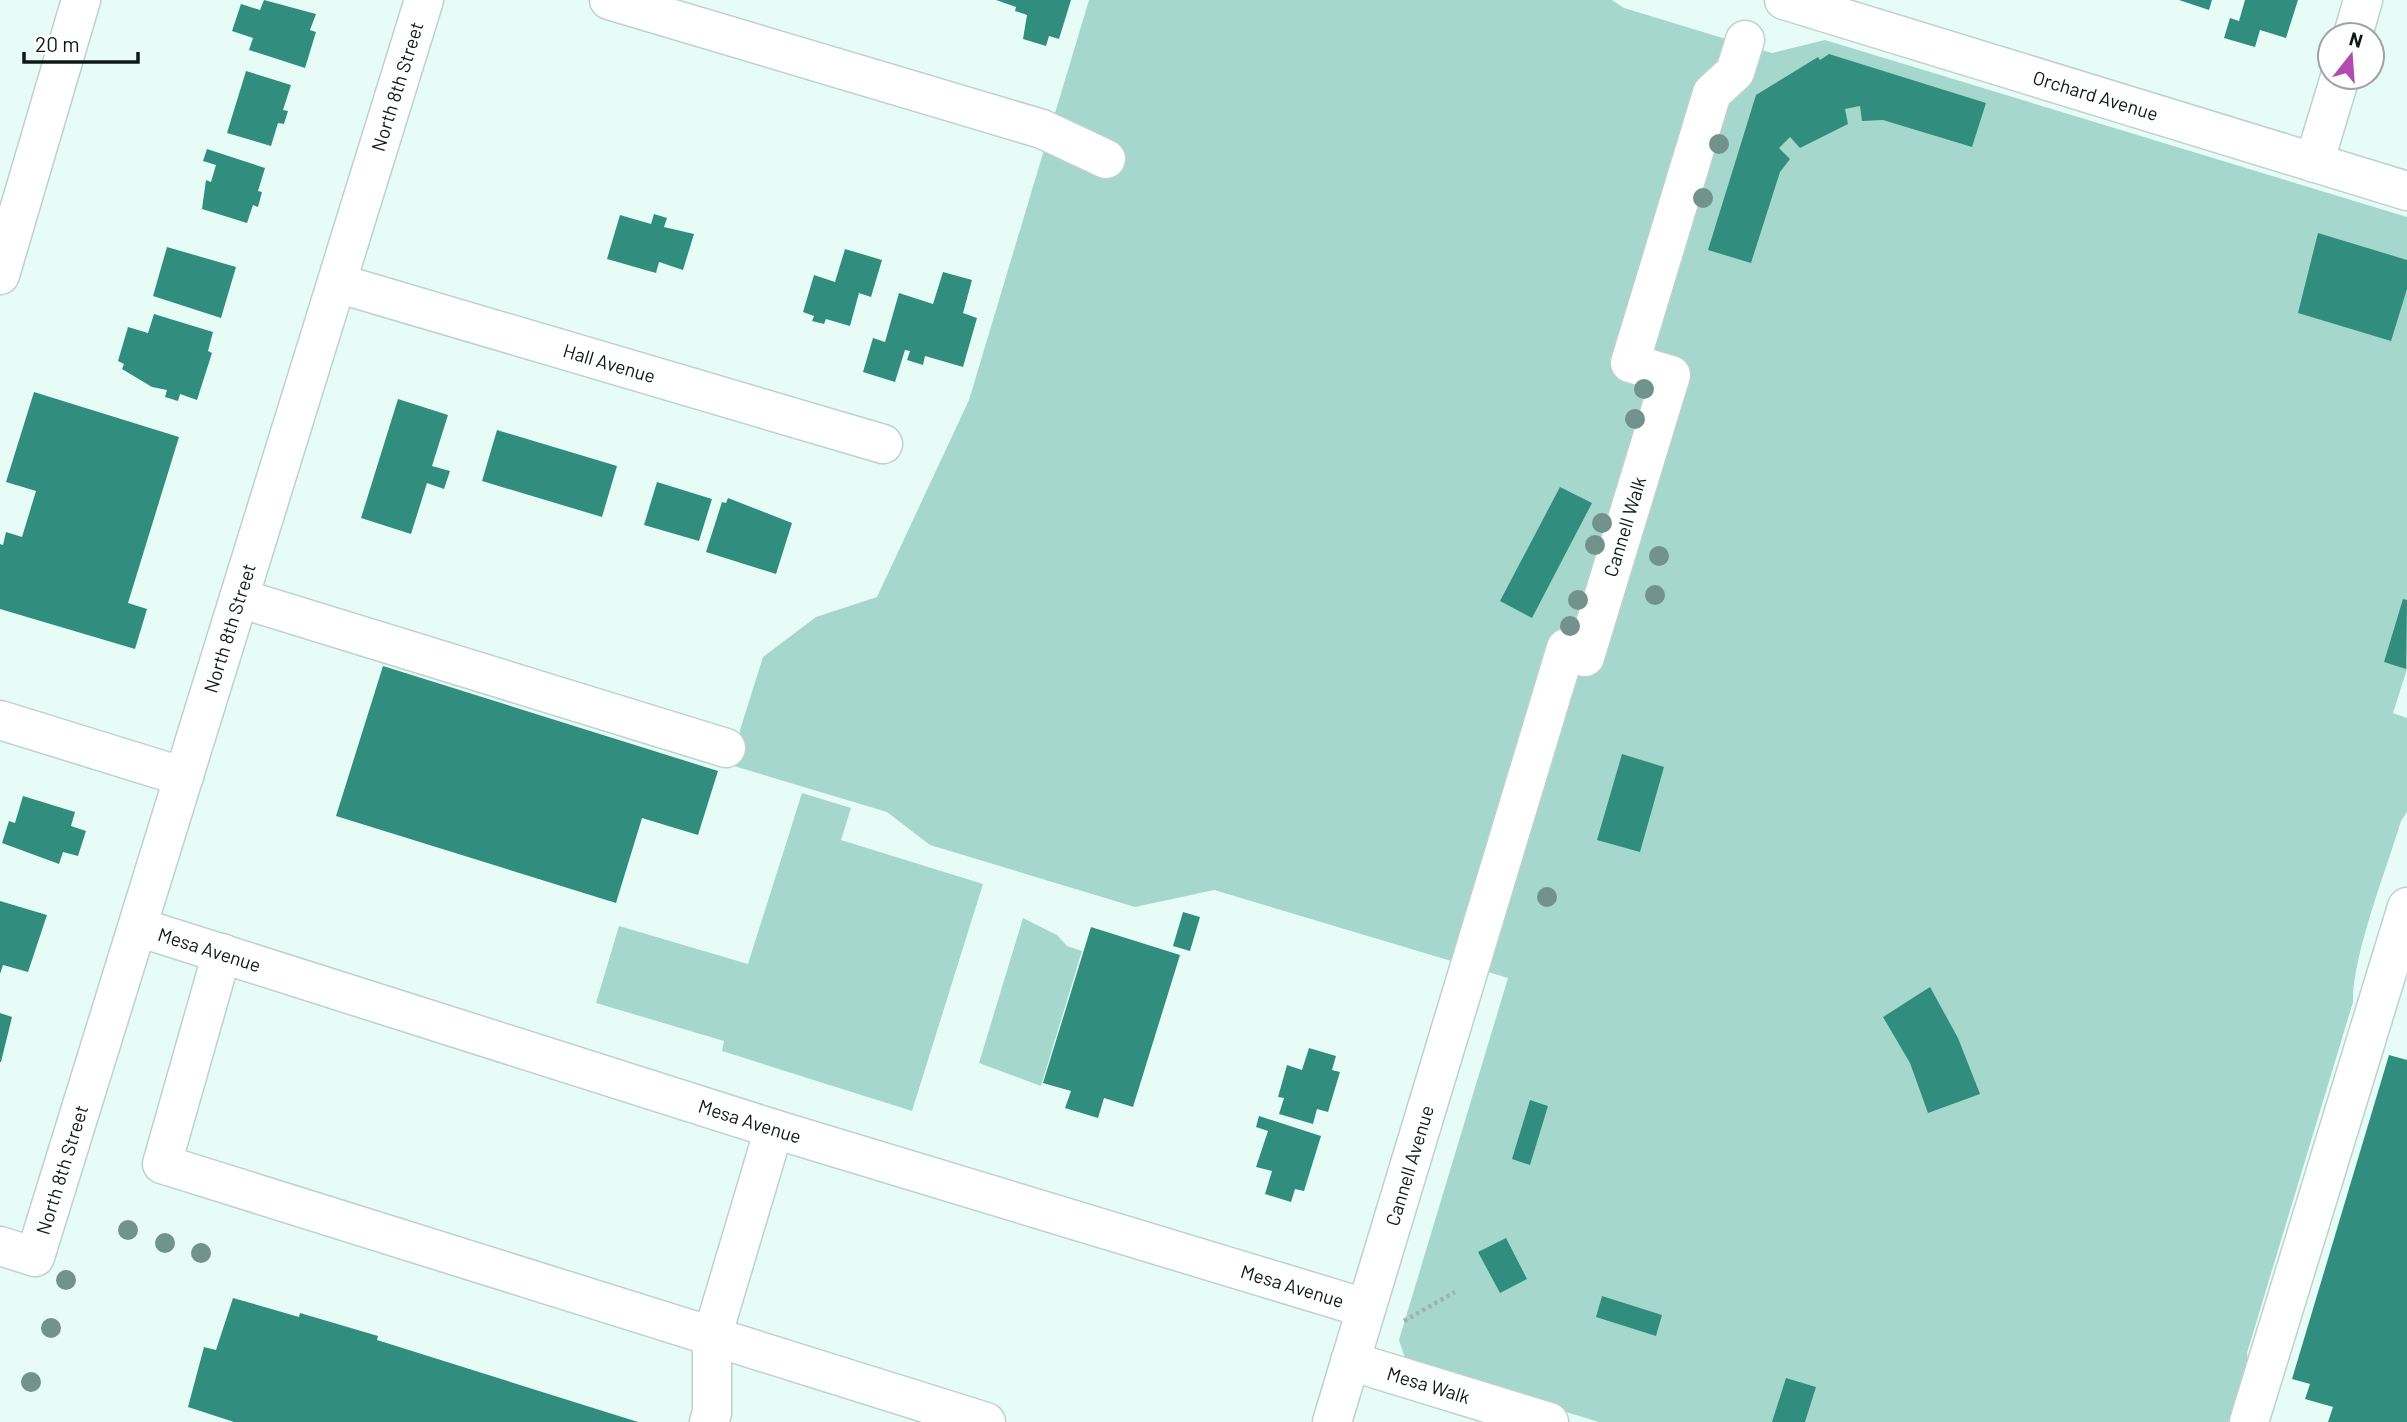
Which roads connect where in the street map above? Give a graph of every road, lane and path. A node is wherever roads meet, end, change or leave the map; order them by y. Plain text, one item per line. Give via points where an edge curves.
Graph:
1 (82, 0) edge
2 (424, 0) edge
3 (608, 0) edge
4 (1784, 0) edge
5 (2363, 0) edge
6 (2357, 21) edge
7 (1745, 40) dead end
8 (2336, 91) edge
9 (1106, 159) dead end
10 (2314, 163) junction
11 (2407, 191) edge
12 (0, 275) edge
13 (337, 283) junction
14 (883, 444) dead end
15 (239, 598) junction
16 (0, 720) edge
17 (726, 748) dead end
18 (184, 776) junction
19 (2407, 907) edge
20 (138, 927) junction
21 (222, 953) junction
22 (1451, 1023) joint
23 (774, 1129) junction
24 (18, 1252) edge
25 (1455, 1292) dead end
26 (1365, 1308) junction
27 (1400, 1324) dead end
28 (712, 1337) junction
29 (1350, 1361) junction
30 (709, 1422) edge
31 (986, 1422) edge
32 (1332, 1422) edge
33 (1549, 1422) edge
34 (2249, 1422) edge

1 - 12 street
2 - 13 street, North 8th Street
3 - 9 street via 1042,129
4 - 10 street, Orchard Avenue
5 - 6 street
7 - 22 street, Cannell Walk via 1735,72 1712,93 1630,363 1671,375 1584,657 1566,648
8 - 10 street
10 - 11 street, Orchard Avenue
13 - 14 street, Hall Avenue
13 - 15 street, North 8th Street
15 - 17 street
15 - 18 street, North 8th Street
16 - 18 street
18 - 20 street, North 8th Street
19 - 34 street
20 - 21 street, Mesa Avenue
20 - 24 street, North 8th Street
21 - 23 street, Mesa Avenue
21 - 28 street via 162,1164
22 - 26 street, Cannell Avenue
23 - 26 street, Mesa Avenue
23 - 28 street
25 - 27 path
26 - 29 street, Cannell Avenue
28 - 30 street
28 - 31 street
29 - 32 street, Cannell Avenue
29 - 33 street, Mesa Walk

